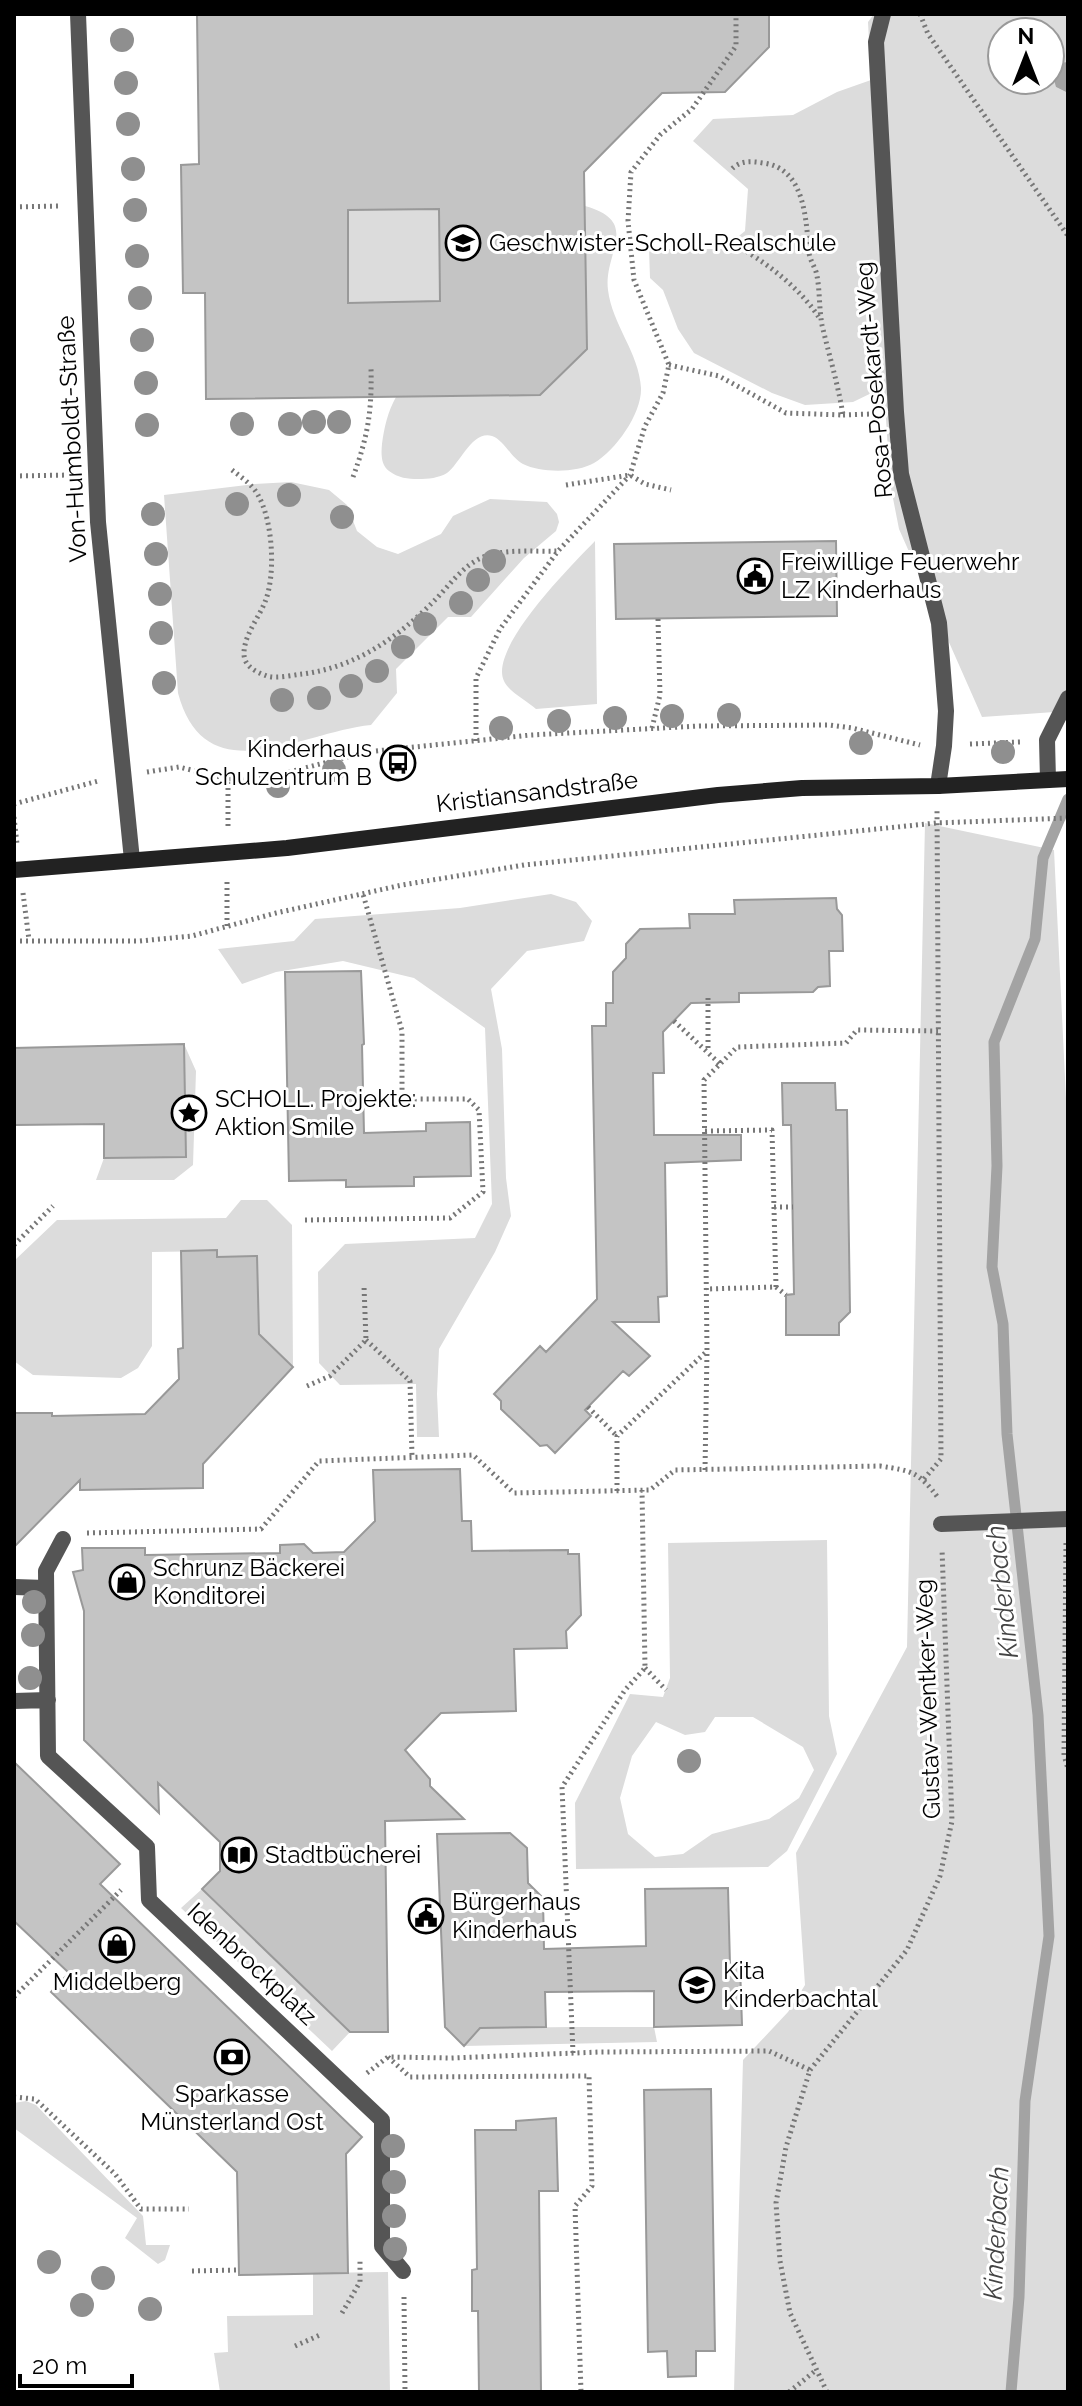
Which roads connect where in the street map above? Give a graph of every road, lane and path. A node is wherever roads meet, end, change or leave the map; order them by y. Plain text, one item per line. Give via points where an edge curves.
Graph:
1 (78, 14) edge
2 (736, 14) edge
3 (883, 14) edge
4 (920, 14) edge
5 (730, 171) dead end
6 (86, 206) junction
7 (14, 207) edge
8 (1068, 236) edge
9 (731, 242) dead end
10 (821, 322) junction
11 (669, 365) junction
12 (371, 368) dead end
13 (232, 470) dead end
14 (96, 474) junction
15 (630, 475) junction
16 (14, 476) edge
17 (353, 477) dead end
18 (566, 485) dead end
19 (671, 490) dead end
20 (558, 551) junction
21 (658, 619) dead end
22 (1068, 698) edge
23 (652, 728) junction
24 (1047, 740) junction
25 (476, 741) junction
26 (944, 746) junction
27 (1045, 775) junction
28 (228, 779) dead end
29 (1068, 779) edge
30 (938, 786) junction
31 (1068, 818) edge
32 (936, 823) junction
33 (132, 860) junction
34 (14, 870) edge
35 (363, 894) junction
36 (14, 941) edge
37 (708, 998) dead end
38 (674, 1021) dead end
39 (938, 1031) junction
40 (708, 1051) junction
41 (720, 1064) junction
42 (705, 1131) junction
43 (53, 1206) dead end
44 (774, 1207) junction
45 (793, 1207) dead end
46 (305, 1220) dead end
47 (14, 1245) edge
48 (364, 1286) dead end
49 (776, 1287) junction
50 (706, 1289) junction
51 (786, 1295) dead end
52 (366, 1340) junction
53 (707, 1351) junction
54 (307, 1386) dead end
55 (588, 1407) dead end
56 (617, 1436) junction
57 (412, 1456) junction
58 (705, 1470) junction
59 (924, 1479) junction
60 (642, 1490) junction
61 (617, 1491) junction
62 (1067, 1519) edge
63 (941, 1524) junction
64 (63, 1539) joint
65 (14, 1587) edge
66 (46, 1588) junction
67 (645, 1668) junction
68 (666, 1690) dead end
69 (48, 1700) junction
70 (14, 1701) edge
71 (1068, 1769) edge
72 (147, 1864) junction
73 (14, 1997) edge
74 (573, 2053) junction
75 (388, 2057) junction
76 (810, 2070) junction
77 (348, 2088) junction
78 (14, 2097) edge
79 (189, 2209) dead end
80 (360, 2260) dead end
81 (239, 2270) dead end
82 (192, 2271) dead end
83 (403, 2271) joint
84 (342, 2313) dead end
85 (320, 2335) dead end
86 (295, 2346) dead end
87 (815, 2371) junction
88 (405, 2392) edge
89 (581, 2392) edge
90 (789, 2392) edge
91 (827, 2392) edge

1 - 6 street, Von-Humboldt-Straße
2 - 11 path via 736,46 692,109 660,135 631,172 628,221 634,280
3 - 26 street, Rosa-Posekardt-Weg via 876,42 901,474 939,623
4 - 8 path via 928,34
5 - 10 path via 749,161 770,164 796,186 810,232
6 - 7 path
6 - 14 street, Von-Humboldt-Straße
9 - 10 path via 773,270 812,306
10 - 11 path via 843,415 786,413 719,376
11 - 15 path
12 - 17 path via 367,439
13 - 20 path via 259,495 273,552 268,593 245,643 244,658 252,670 272,678 320,671 370,653 419,616 478,559
14 - 16 path
14 - 33 street, Von-Humboldt-Straße
15 - 18 path
15 - 19 path
15 - 20 path
20 - 25 path via 500,629 476,678
21 - 23 path via 660,695
22 - 24 street
23 - 25 path
23 - 26 path via 829,725
24 - 26 path
24 - 27 street
25 - 28 path via 357,754 286,773
26 - 30 street, Rosa-Posekardt-Weg
27 - 29 street, Kristiansandstraße
27 - 30 street, Kristiansandstraße
30 - 32 path
30 - 33 street, Kristiansandstraße via 718,795 287,848
31 - 32 path
32 - 35 path via 524,865
32 - 39 path
33 - 34 street, Kristiansandstraße
35 - 36 path via 192,936
35 - 46 path via 402,1031 402,1099 468,1099 479,1110 483,1192 450,1218
37 - 40 path
38 - 40 path
39 - 41 path via 857,1030 846,1043 737,1047
39 - 59 path via 941,1459
40 - 41 path
41 - 42 path via 704,1080
42 - 44 path via 772,1130
42 - 50 path
43 - 47 path
44 - 45 path
44 - 49 path
48 - 52 path
49 - 50 path
49 - 51 path
50 - 53 path
52 - 54 path via 330,1376
52 - 57 path via 410,1381
53 - 56 path
53 - 58 path
55 - 56 path
56 - 61 path
57 - 61 path via 473,1455 514,1493
57 - 64 path via 319,1461 261,1529 91,1533
58 - 59 path via 880,1466
58 - 60 path via 675,1470 650,1490
59 - 63 path, Gustav-Wentker-Weg via 940,1501
60 - 61 path
60 - 67 path
62 - 63 street
62 - 71 path
63 - 76 path, Gustav-Wentker-Weg via 952,1821 940,1876 907,1950
64 - 66 street, Idenbrockplatz via 46,1571
65 - 66 street
66 - 69 street, Idenbrockplatz
67 - 68 path
67 - 74 path via 562,1787
69 - 70 street
69 - 72 street, Idenbrockplatz via 48,1756 147,1847
72 - 73 path
72 - 77 street, Idenbrockplatz via 149,1900
74 - 75 path
74 - 76 path via 769,2051
75 - 77 path
75 - 89 path via 410,2077 589,2076 592,2186 575,2206
76 - 87 path, Gustav-Wentker-Weg via 786,2147 776,2203 790,2313
77 - 83 street, Idenbrockplatz via 382,2120 382,2246
78 - 79 path via 35,2099 115,2174 141,2209
80 - 84 path via 360,2282
81 - 82 path
83 - 88 path
85 - 86 path
87 - 90 path
87 - 91 path, Gustav-Wentker-Weg

